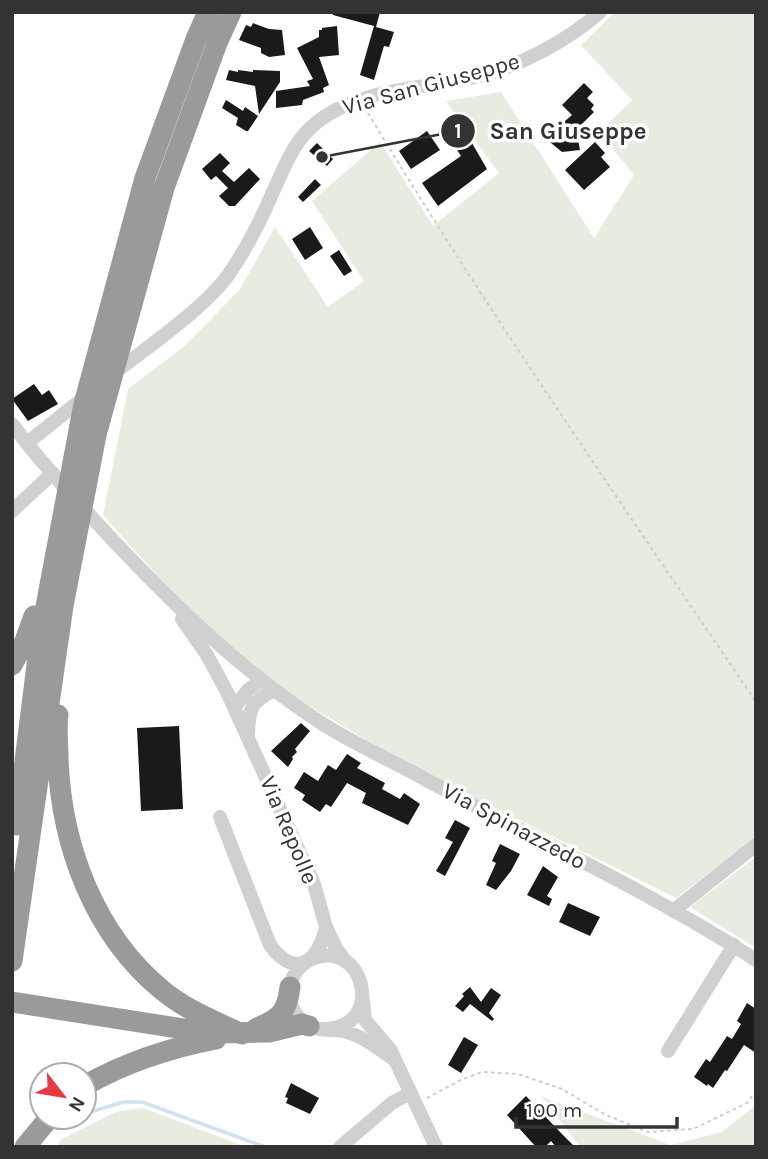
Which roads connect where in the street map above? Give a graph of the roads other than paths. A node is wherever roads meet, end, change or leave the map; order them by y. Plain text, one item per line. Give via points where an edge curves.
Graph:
1 (208, 12) edge
2 (231, 12) edge
3 (600, 12) edge
4 (12, 424) edge
5 (27, 443) junction
6 (53, 473) junction
7 (12, 511) edge
8 (50, 560) junction
9 (64, 603) junction
10 (178, 608) junction
11 (227, 652) junction
12 (12, 664) edge
13 (261, 680) junction
14 (274, 690) junction
15 (231, 701) junction
16 (248, 735) junction
17 (220, 817) dead end
18 (756, 845) edge
19 (12, 859) edge
20 (673, 911) junction
21 (326, 927) junction
22 (734, 946) junction
23 (280, 958) junction
24 (756, 960) edge
25 (12, 961) edge
26 (346, 962) junction
27 (305, 963) junction
28 (290, 987) junction
29 (362, 999) junction
30 (12, 1002) edge
31 (314, 1028) junction
32 (242, 1034) junction
33 (668, 1051) dead end
34 (396, 1061) junction
35 (98, 1078) edge
36 (413, 1099) junction
37 (38, 1131) edge
38 (25, 1147) edge
39 (340, 1147) edge
40 (436, 1147) edge

1 - 8 highway via 145,178 84,404 63,464
2 - 9 highway via 164,188 96,435
3 - 5 street, Via San Giuseppe via 504,69 360,100 335,109 314,124 297,142 246,246 219,287
4 - 5 street
5 - 6 street
6 - 7 street
6 - 10 street
8 - 12 highway via 35,614
8 - 19 highway
9 - 25 highway
9 - 32 highway via 65,655 57,722 59,789 67,836 91,899 131,961 163,991 195,1013
10 - 11 street, Via Spinazzedo
10 - 15 street, Via Repolle
11 - 13 street, Via Spinazzedo
11 - 15 street, Via Repolle
13 - 14 street, Via Spinazzedo
13 - 15 street
14 - 16 street via 256,699 248,717
14 - 20 street, Via Spinazzedo via 325,725
15 - 16 street, Via Repolle
16 - 21 street, Via Repolle via 314,884
17 - 23 street via 270,945
18 - 20 street
20 - 22 street, Via Spinazzedo
21 - 26 street, Via Repolle
21 - 27 street via 319,946
22 - 24 street, Via Spinazzedo
22 - 33 street
23 - 27 street via 292,964
23 - 28 street
26 - 27 street via 325,956
26 - 29 street, Via Repolle via 360,978
27 - 28 street
28 - 31 street via 293,1009
28 - 32 highway via 287,1006 276,1020
29 - 31 street via 352,1020 331,1030
29 - 34 street, Via Repolle via 365,1020
30 - 32 highway
31 - 32 highway via 302,1024
31 - 34 street via 347,1031
32 - 35 highway via 153,1054
34 - 36 street, Via Repolle
36 - 39 street via 391,1103
36 - 40 street, Via Repolle
37 - 38 highway

